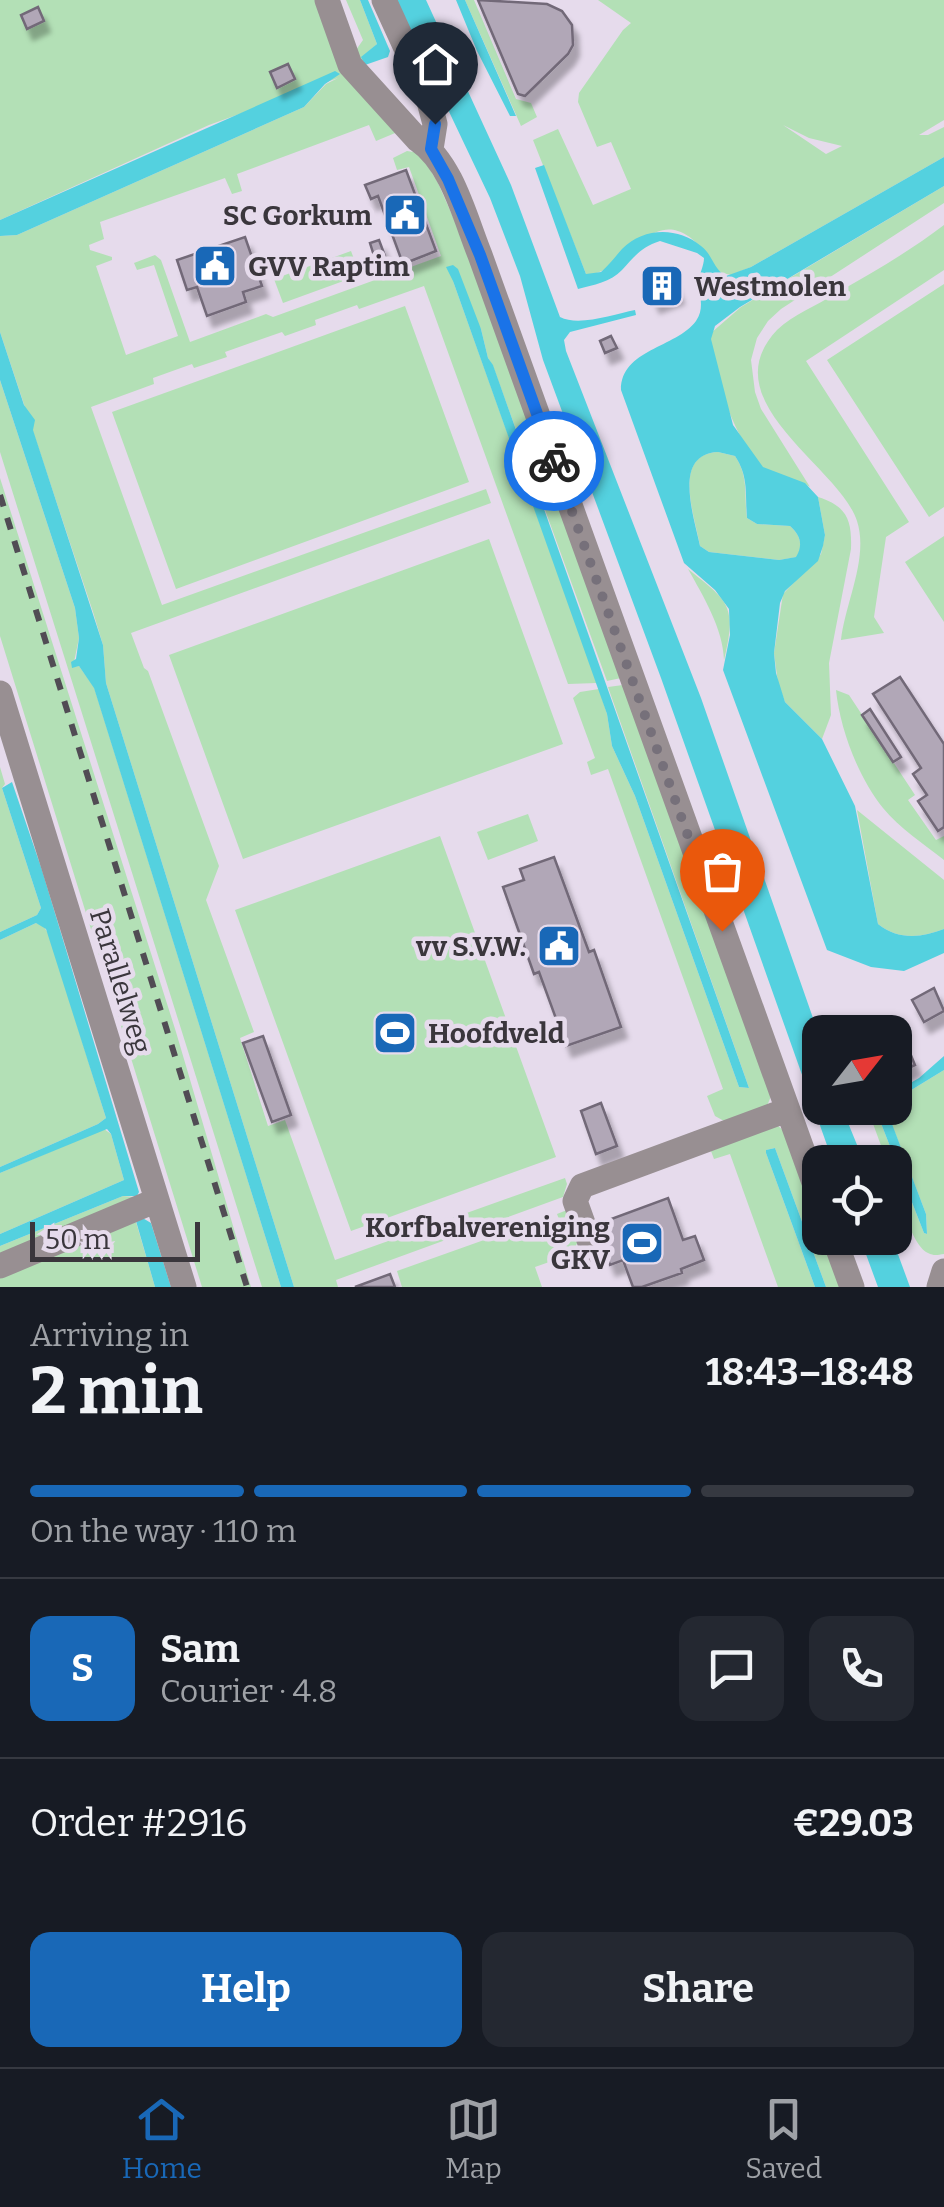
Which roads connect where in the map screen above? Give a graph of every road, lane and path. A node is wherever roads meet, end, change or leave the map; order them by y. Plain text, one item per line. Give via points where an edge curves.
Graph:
1 (327, 0) edge
2 (384, 0) edge
3 (425, 144) junction
4 (0, 693) edge
5 (787, 1110) junction
6 (802, 1150) edge
7 (158, 1200) junction
8 (594, 1254) dead end
9 (840, 1255) edge
10 (0, 1266) edge
11 (944, 1271) edge
12 (184, 1287) edge
13 (852, 1287) edge
14 (939, 1287) edge

1 - 3 street via 350,65
2 - 3 street via 427,94 435,124
3 - 5 street via 448,179 480,255
4 - 7 street, Parallelweg
5 - 6 street
5 - 8 street via 582,1186 575,1201
7 - 10 street
7 - 12 street, Parallelweg
9 - 13 street
11 - 14 street

